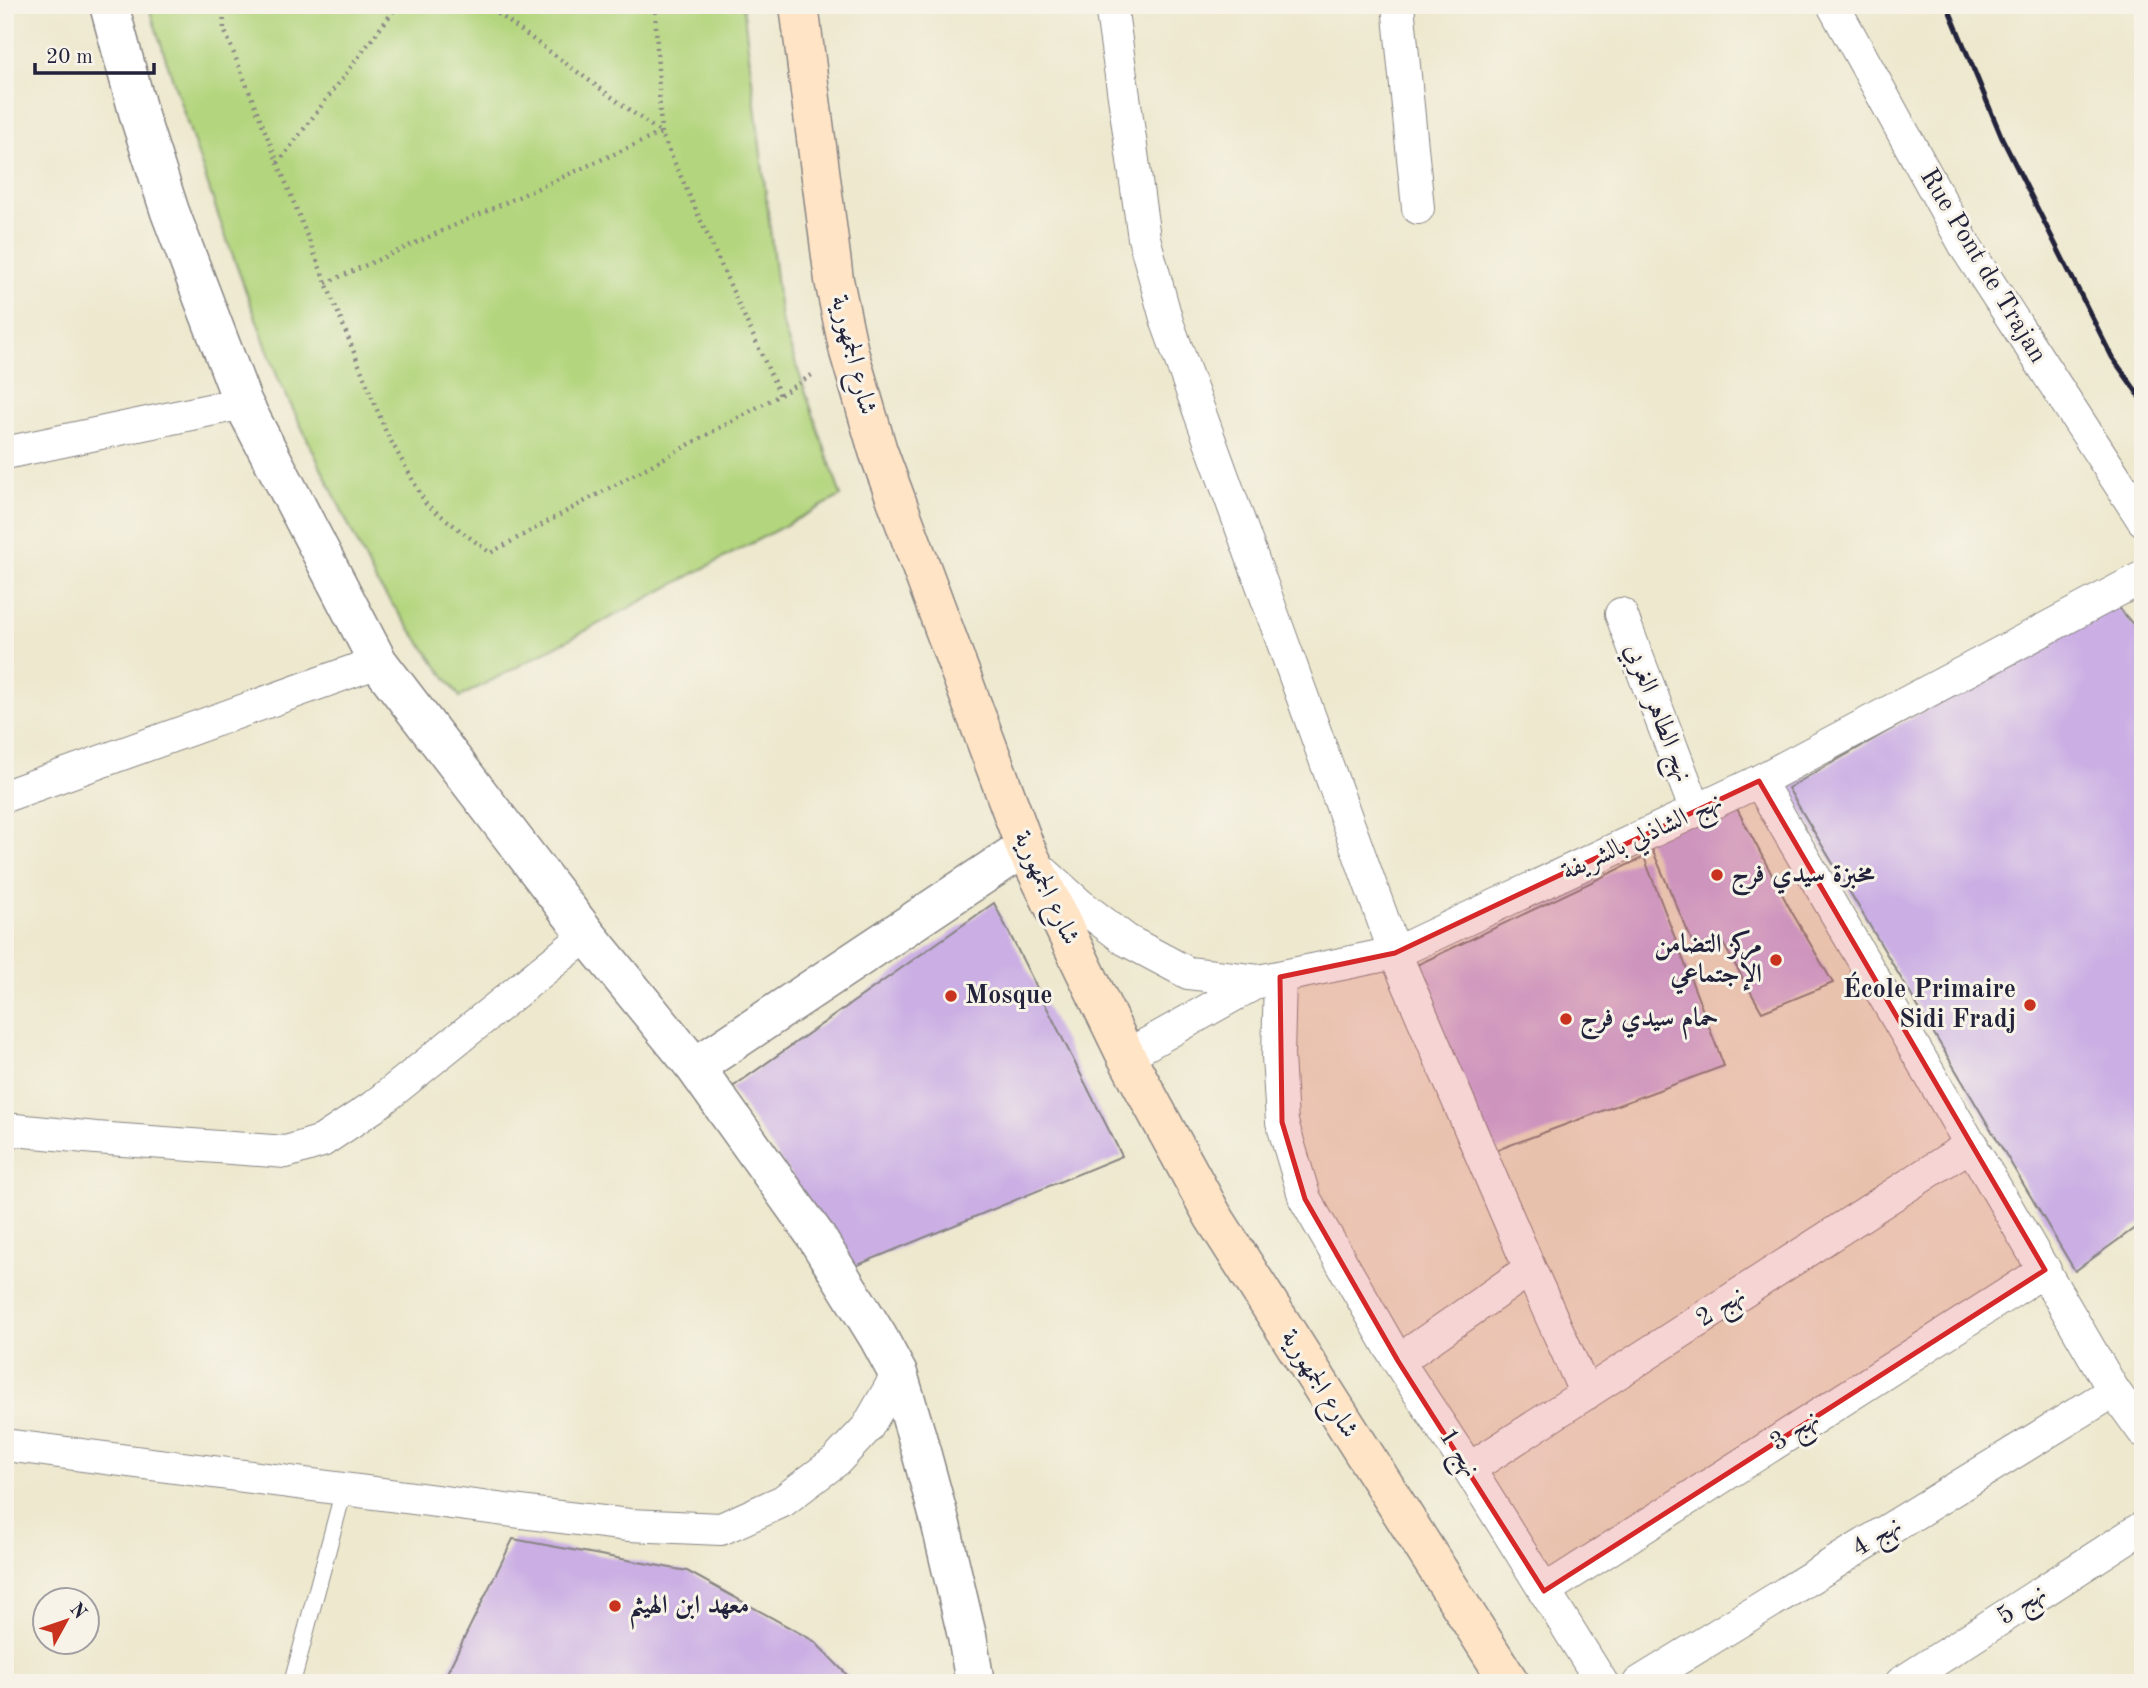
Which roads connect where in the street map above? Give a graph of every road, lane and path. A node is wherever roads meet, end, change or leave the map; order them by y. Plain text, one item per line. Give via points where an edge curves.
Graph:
1 (109, 5) edge
2 (222, 5) edge
3 (398, 5) edge
4 (485, 5) edge
5 (654, 5) edge
6 (799, 5) edge
7 (1111, 5) edge
8 (1398, 5) edge
9 (1833, 5) edge
10 (661, 133) junction
11 (278, 163) junction
12 (1418, 208) dead end
13 (326, 283) junction
14 (243, 403) junction
15 (5, 453) edge
16 (2143, 520) edge
17 (2143, 577) edge
18 (1620, 614) dead end
19 (378, 662) junction
20 (1759, 781) junction
21 (5, 796) edge
22 (1696, 811) junction
23 (1029, 855) junction
24 (587, 935) junction
25 (1395, 953) junction
26 (1269, 979) junction
27 (1126, 1056) junction
28 (695, 1067) junction
29 (5, 1129) edge
30 (1972, 1144) junction
31 (1530, 1269) junction
32 (2045, 1270) junction
33 (1398, 1361) junction
34 (898, 1374) junction
35 (2114, 1391) junction
36 (1586, 1394) junction
37 (2143, 1431) edge
38 (5, 1445) edge
39 (1469, 1469) junction
40 (344, 1489) junction
41 (2143, 1527) edge
42 (1544, 1591) junction
43 (292, 1683) edge
44 (975, 1683) edge
45 (1510, 1683) edge
46 (1602, 1683) edge
47 (1639, 1683) edge
48 (1901, 1683) edge

1 - 14 street via 170,212
2 - 11 path via 224,29
3 - 11 path
4 - 10 path
5 - 10 path
6 - 23 main road, شارع الجمهورية via 834,280 849,352 878,451
7 - 25 street via 1144,238 1167,322
8 - 12 street
9 - 16 street, Rue Pont de Trajan via 1967,248
10 - 13 path
10 - 13 path via 780,395 490,553 426,504 386,432
11 - 13 path
14 - 15 street
14 - 19 street
17 - 20 street, نهج الشاذلي بالشريفة
18 - 22 street, نهج الطاهر الغربي
19 - 21 street
19 - 24 street
20 - 22 street, نهج الشاذلي بالشريفة
20 - 30 street
22 - 25 street, نهج الشاذلي بالشريفة
23 - 26 street via 1079,904 1126,940 1177,968 1188,973
23 - 27 main road, شارع الجمهورية
23 - 28 street
24 - 28 street
24 - 29 street via 373,1107 321,1141 286,1152
25 - 26 street, نهج الشاذلي بالشريفة
25 - 31 street
26 - 27 street, نهج الشاذلي بالشريفة
26 - 33 street, نهج 1 via 1282,1122 1305,1199
27 - 45 main road, شارع الجمهورية via 1213,1216
28 - 34 street via 849,1286
30 - 32 street
30 - 36 street, نهج 2
31 - 33 street
31 - 36 street
32 - 35 street
32 - 42 street, نهج 3
33 - 39 street, نهج 1
34 - 40 street via 867,1427 835,1461 783,1501 721,1530 629,1525
34 - 44 street via 941,1525
35 - 37 street
35 - 47 street, نهج 4
36 - 39 street, نهج 2
38 - 40 street
39 - 42 street, نهج 1
40 - 43 lane
41 - 48 street, نهج 5
42 - 46 street, نهج 1

